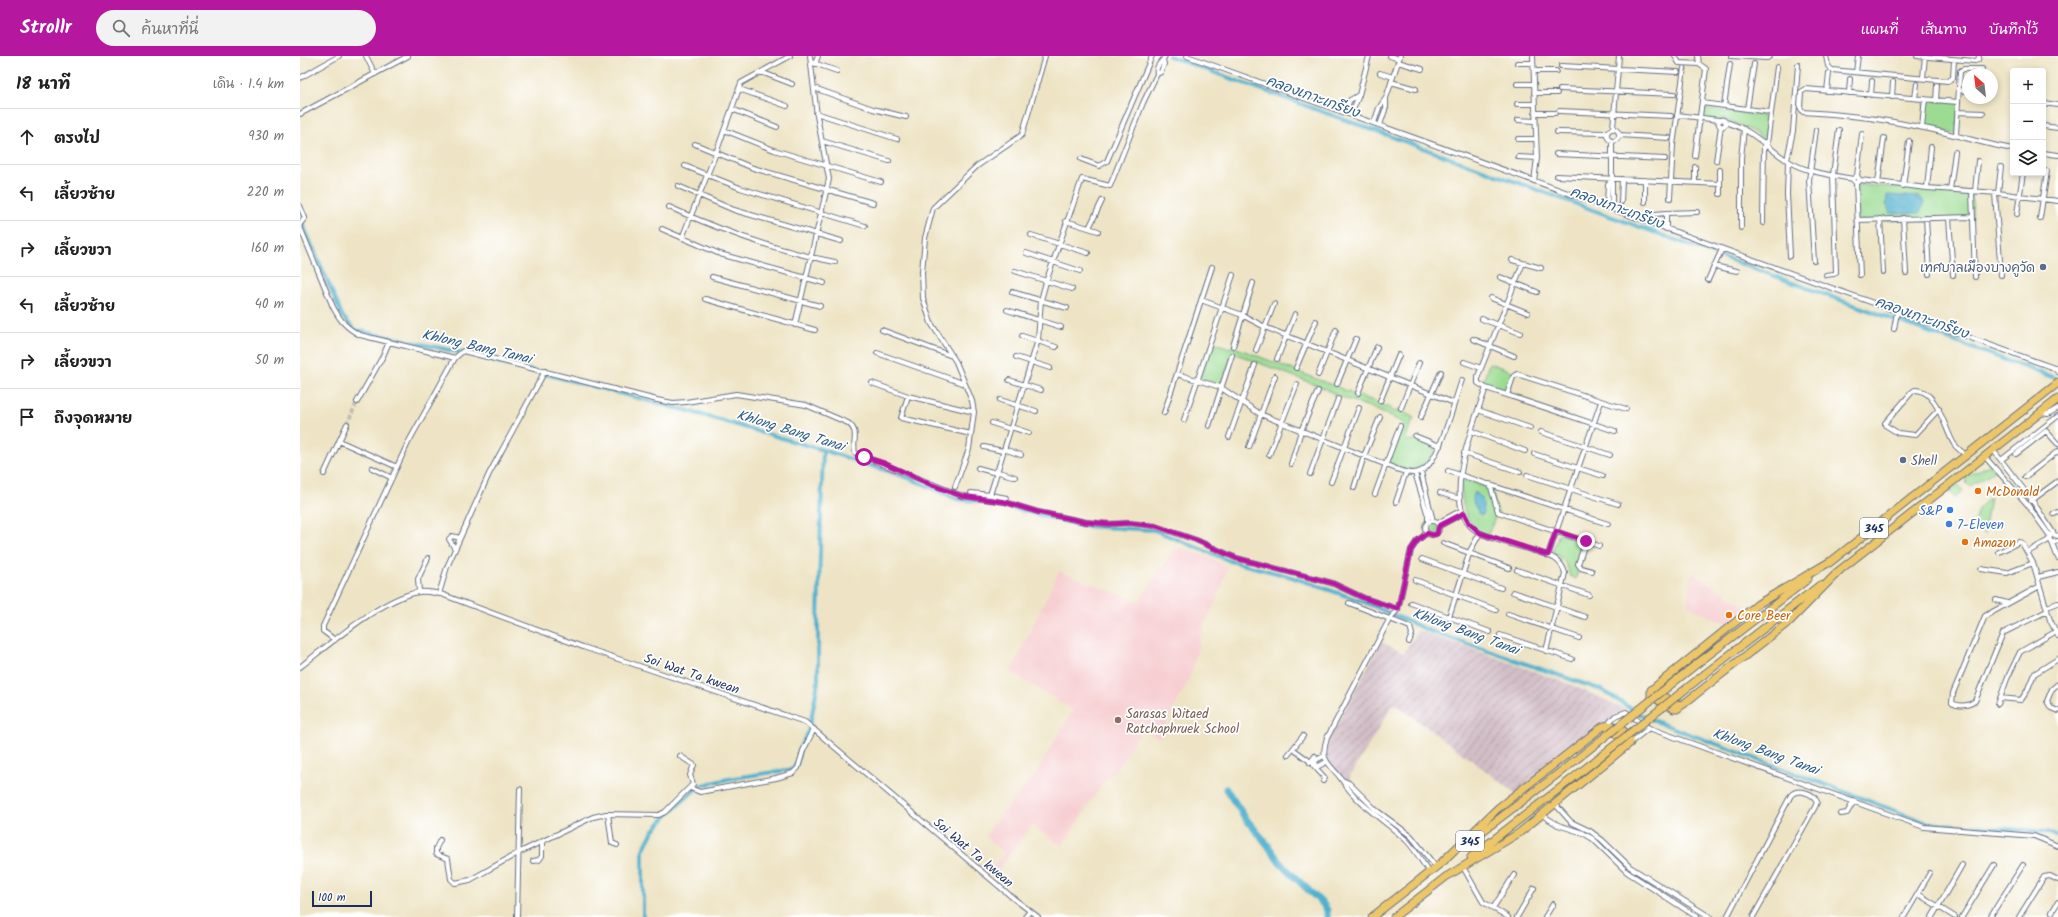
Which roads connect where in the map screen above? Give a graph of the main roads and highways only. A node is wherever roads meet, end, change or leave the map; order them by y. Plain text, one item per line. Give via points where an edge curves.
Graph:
1 (2058, 383) edge
2 (2057, 403) edge
3 (1831, 561) junction
4 (1840, 570) junction
5 (1750, 612) junction
6 (1756, 619) junction
7 (1774, 621) junction
8 (1780, 628) junction
9 (1605, 726) junction
10 (1624, 749) junction
11 (1509, 799) junction
12 (1515, 807) junction
13 (1517, 822) junction
14 (1522, 830) junction
15 (1439, 865) junction
16 (1444, 878) junction
17 (1372, 917) edge
18 (1394, 917) edge

1 - 3 main road, 345
2 - 4 main road, 345 via 2040,413
3 - 5 main road via 1758,604
3 - 6 main road, 345
4 - 7 main road, 345
4 - 8 main road
5 - 6 main road via 1756,608 1760,609 1761,614
5 - 8 main road via 1659,683 1657,692 1676,705 1684,704
6 - 12 main road, 345, bridge
7 - 8 main road via 1785,618 1786,622
7 - 13 main road, 345, bridge
9 - 10 main road via 1627,742
9 - 10 main road via 1627,733 1631,739
9 - 11 main road
10 - 14 main road
11 - 12 main road via 1504,809
11 - 15 main road
12 - 15 main road, 345
13 - 14 main road via 1515,830
13 - 16 main road, 345
14 - 16 main road
15 - 17 main road, 345
16 - 18 main road, 345

